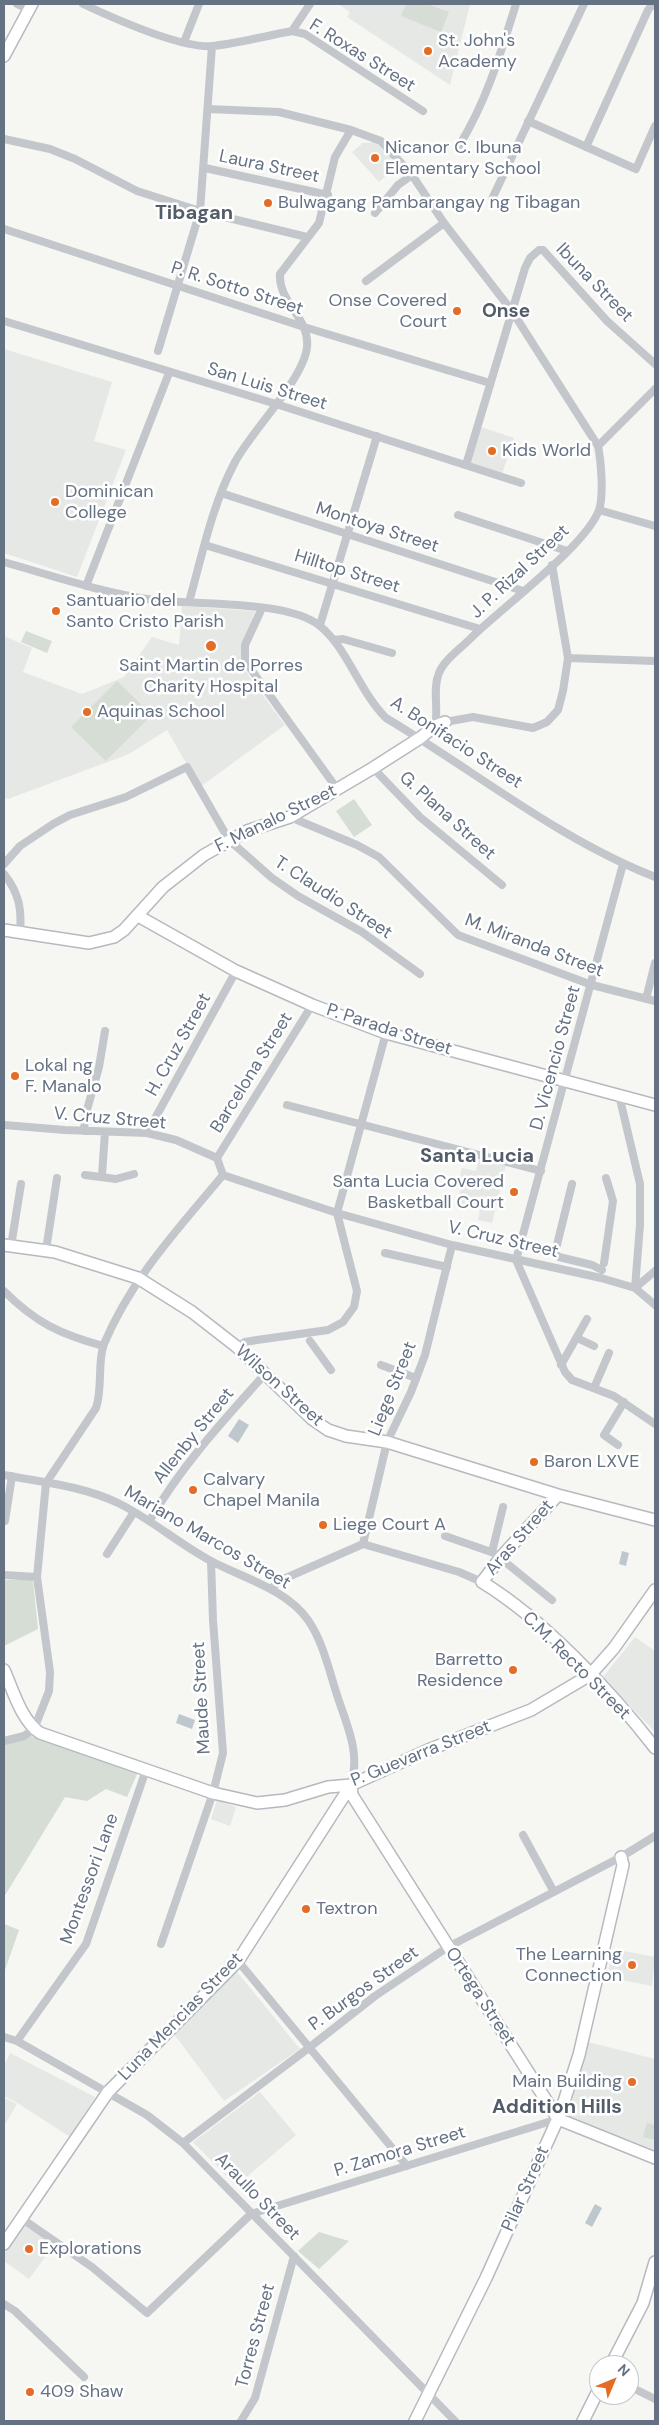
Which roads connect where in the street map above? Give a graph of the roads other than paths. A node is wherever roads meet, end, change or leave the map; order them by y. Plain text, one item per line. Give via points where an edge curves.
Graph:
1 (17, 4) edge
2 (84, 4) edge
3 (199, 4) edge
4 (310, 4) edge
5 (516, 4) edge
6 (584, 4) edge
7 (653, 4) edge
8 (30, 7) edge
9 (292, 31) junction
10 (184, 42) junction
11 (212, 46) junction
12 (4, 56) edge
13 (208, 109) junction
14 (423, 111) dead end
15 (528, 121) junction
16 (655, 126) edge
17 (351, 130) junction
18 (4, 139) edge
19 (459, 146) dead end
20 (586, 147) junction
21 (205, 168) junction
22 (412, 176) junction
23 (328, 194) junction
24 (492, 199) dead end
25 (200, 211) junction
26 (374, 213) dead end
27 (444, 223) junction
28 (4, 229) edge
29 (307, 237) junction
30 (366, 281) dead end
31 (178, 285) junction
32 (512, 312) junction
33 (4, 321) edge
34 (304, 327) junction
35 (158, 351) dead end
36 (655, 364) edge
37 (168, 373) junction
38 (490, 383) junction
39 (655, 389) edge
40 (276, 404) junction
41 (376, 436) junction
42 (598, 446) junction
43 (466, 465) junction
44 (520, 483) dead end
45 (221, 493) junction
46 (599, 510) junction
47 (458, 515) dead end
48 (655, 526) edge
49 (347, 534) junction
50 (206, 545) junction
51 (567, 551) junction
52 (4, 562) edge
53 (552, 565) junction
54 (333, 583) junction
55 (86, 586) junction
56 (523, 591) junction
57 (190, 602) junction
58 (262, 608) junction
59 (320, 625) junction
60 (480, 629) junction
61 (334, 640) junction
62 (392, 653) dead end
63 (568, 658) junction
64 (655, 661) edge
65 (440, 724) junction
66 (420, 738) junction
67 (374, 768) junction
68 (338, 790) junction
69 (290, 817) junction
70 (229, 840) junction
71 (4, 864) edge
72 (623, 864) junction
73 (4, 874) edge
74 (655, 876) edge
75 (502, 886) dead end
76 (138, 916) junction
77 (4, 930) edge
78 (20, 933) junction
79 (655, 963) edge
80 (236, 970) junction
81 (420, 974) dead end
82 (592, 985) junction
83 (646, 999) junction
84 (655, 1002) edge
85 (312, 1005) junction
86 (105, 1031) dead end
87 (386, 1033) junction
88 (566, 1080) junction
89 (619, 1095) junction
90 (287, 1104) dead end
91 (655, 1105) edge
92 (362, 1123) junction
93 (4, 1125) edge
94 (86, 1131) junction
95 (105, 1132) junction
96 (147, 1133) junction
97 (217, 1158) junction
98 (541, 1171) junction
99 (134, 1174) dead end
100 (85, 1175) dead end
101 (102, 1176) junction
102 (223, 1176) junction
103 (57, 1178) dead end
104 (606, 1178) dead end
105 (20, 1184) dead end
106 (572, 1184) dead end
107 (337, 1213) junction
108 (452, 1245) junction
109 (7, 1246) edge
110 (46, 1250) junction
111 (385, 1253) dead end
112 (516, 1260) junction
113 (447, 1267) junction
114 (655, 1271) edge
115 (138, 1278) junction
116 (635, 1288) junction
117 (4, 1291) edge
118 (655, 1304) edge
119 (587, 1319) dead end
120 (577, 1338) junction
121 (310, 1341) dead end
122 (103, 1346) junction
123 (594, 1346) dead end
124 (237, 1347) junction
125 (609, 1353) dead end
126 (381, 1365) dead end
127 (561, 1365) junction
128 (331, 1370) dead end
129 (265, 1374) junction
130 (416, 1378) junction
131 (594, 1388) junction
132 (624, 1402) junction
133 (655, 1424) edge
134 (387, 1442) junction
135 (618, 1445) dead end
136 (4, 1475) edge
137 (12, 1476) junction
138 (46, 1483) junction
139 (558, 1495) junction
140 (503, 1507) dead end
141 (134, 1512) junction
142 (150, 1520) junction
143 (655, 1520) edge
144 (5, 1521) dead end
145 (445, 1536) dead end
146 (363, 1544) junction
147 (107, 1554) dead end
148 (496, 1554) junction
149 (211, 1561) junction
150 (4, 1575) edge
151 (37, 1577) junction
152 (482, 1582) junction
153 (271, 1589) junction
154 (655, 1590) edge
155 (552, 1600) dead end
156 (4, 1670) edge
157 (590, 1675) junction
158 (34, 1729) junction
159 (4, 1740) edge
160 (655, 1748) edge
161 (146, 1770) junction
162 (351, 1785) junction
163 (213, 1793) junction
164 (523, 1835) dead end
165 (655, 1836) edge
166 (621, 1857) junction
167 (554, 1892) junction
168 (161, 1944) dead end
169 (448, 1947) junction
170 (238, 1961) junction
171 (4, 2037) edge
172 (17, 2041) junction
173 (310, 2048) junction
174 (108, 2092) junction
175 (558, 2119) junction
176 (183, 2143) junction
177 (655, 2158) edge
178 (407, 2166) junction
179 (251, 2214) junction
180 (21, 2218) junction
181 (4, 2244) edge
182 (294, 2256) junction
183 (654, 2261) edge
184 (4, 2304) edge
185 (616, 2355) edge
186 (84, 2377) dead end
187 (639, 2391) edge
188 (428, 2393) junction
189 (655, 2399) edge
190 (591, 2405) edge
191 (242, 2421) edge
192 (415, 2421) edge
193 (455, 2421) edge
194 (583, 2421) edge

1 - 8 street
2 - 10 street, F. Roxas Street via 127,25
3 - 10 street
4 - 9 street
5 - 19 street via 486,96 477,118
6 - 15 street
7 - 20 street
8 - 12 street
9 - 11 street, F. Roxas Street
9 - 14 street, F. Roxas Street via 316,40
10 - 11 street, F. Roxas Street
11 - 13 street
13 - 17 street via 279,112
13 - 21 street
15 - 20 street
15 - 24 street
16 - 20 street via 636,169
17 - 22 street via 382,141
17 - 23 street via 338,151
18 - 25 street via 50,149 137,192
21 - 23 street, Laura Street
21 - 25 street
22 - 26 street via 398,185
22 - 27 street
23 - 29 street via 319,223
25 - 29 street
25 - 31 street
27 - 30 street
27 - 32 street
28 - 31 street, P. R. Sotto Street
29 - 34 street via 280,274 279,284
31 - 34 street, P. R. Sotto Street
31 - 35 street
32 - 36 street, Ibuna Street via 525,268 536,252 543,250 608,321
32 - 38 street
32 - 42 street
33 - 37 street, San Luis Street
34 - 38 street, P. R. Sotto Street
34 - 40 street via 307,347 304,357
37 - 40 street, San Luis Street
37 - 55 street
38 - 43 street
39 - 42 street
40 - 41 street, San Luis Street
40 - 45 street via 240,454
41 - 43 street, San Luis Street
41 - 49 street
42 - 46 street
43 - 44 street, San Luis Street
45 - 49 street, Montoya Street
45 - 50 street
46 - 48 street
46 - 51 street, J. P. Rizal Street
47 - 51 street
49 - 54 street
49 - 56 street, Montoya Street
50 - 54 street, Hilltop Street
50 - 57 street
51 - 53 street, J. P. Rizal Street
52 - 55 street, A. Bonifacio Street
53 - 56 street, J. P. Rizal Street
53 - 63 street
54 - 59 street
54 - 60 street, Hilltop Street
55 - 57 street, A. Bonifacio Street via 154,600
56 - 60 street, J. P. Rizal Street
57 - 58 street, A. Bonifacio Street
58 - 59 street, A. Bonifacio Street via 301,615
58 - 68 street via 245,645 245,661
59 - 61 street, A. Bonifacio Street
60 - 65 street, J. P. Rizal Street via 439,672 436,686
61 - 62 street
61 - 66 street, A. Bonifacio Street via 374,706 386,718
63 - 64 street
63 - 65 street via 558,710 547,722 532,728 473,717
65 - 66 street, F. Manalo Street
66 - 67 street, F. Manalo Street
66 - 72 street, A. Bonifacio Street via 548,821
67 - 68 street, F. Manalo Street
67 - 75 street, G. Plana Street via 420,817
68 - 69 street, F. Manalo Street
69 - 70 street, F. Manalo Street
69 - 82 street, M. Miranda Street via 379,857 458,935
70 - 71 street, T. Claudio Street via 188,768 184,767 126,797 70,815 53,824 20,846
70 - 76 street, F. Manalo Street via 163,887
70 - 81 street, T. Claudio Street via 272,878 362,932
72 - 74 street, A. Bonifacio Street
72 - 82 street, D. Vicencio Street
73 - 78 street via 19,898 22,913
76 - 78 street, F. Manalo Street via 124,930 103,941 89,943
76 - 80 street, P. Parada Street
77 - 78 street, F. Manalo Street
79 - 83 street
80 - 85 street, P. Parada Street
80 - 96 street, H. Cruz Street
82 - 83 street, M. Miranda Street
82 - 88 street, D. Vicencio Street
83 - 84 street, M. Miranda Street
85 - 87 street, P. Parada Street
85 - 97 street, Barcelona Street
86 - 94 street
87 - 88 street, P. Parada Street
87 - 92 street
88 - 89 street, P. Parada Street
88 - 98 street, D. Vicencio Street
89 - 91 street, P. Parada Street
89 - 116 street via 640,1184
90 - 92 street
92 - 98 street
92 - 107 street
93 - 94 street, V. Cruz Street
94 - 95 street, V. Cruz Street
95 - 96 street, V. Cruz Street
95 - 101 street
96 - 97 street, V. Cruz Street via 176,1140
97 - 102 street
98 - 112 street, D. Vicencio Street
99 - 101 street via 116,1179
100 - 101 street
102 - 107 street, V. Cruz Street
102 - 115 street
103 - 110 street
104 - 106 street via 613,1202 603,1266 558,1257 555,1253
105 - 109 street
107 - 108 street, V. Cruz Street
107 - 124 street via 356,1291 354,1307 343,1322 328,1330 246,1342
108 - 112 street, V. Cruz Street
108 - 113 street, Liege Street
109 - 110 street, Wilson Street
110 - 115 street, Wilson Street
111 - 113 street
112 - 116 street, V. Cruz Street
112 - 127 street
113 - 130 street, Liege Street
114 - 116 street
115 - 122 street
115 - 124 street, Wilson Street via 192,1312
116 - 118 street, V. Cruz Street
117 - 122 street via 41,1324
119 - 120 street
120 - 123 street
120 - 127 street
121 - 128 street
122 - 138 street via 100,1397 96,1408
124 - 129 street, Wilson Street
125 - 131 street
126 - 130 street
127 - 131 street via 572,1380
129 - 134 street, Wilson Street via 328,1430
129 - 142 street, Allenby Street via 198,1448 169,1486
130 - 134 street, Liege Street
131 - 132 street
132 - 133 street
132 - 135 street via 604,1434
134 - 139 street, Wilson Street
134 - 146 street, Liege Street
136 - 137 street, Mariano Marcos Street
137 - 138 street, Mariano Marcos Street
137 - 144 street
138 - 141 street, Mariano Marcos Street via 86,1491
138 - 151 street
139 - 143 street, Wilson Street
139 - 148 street, Aras Street
140 - 148 street
141 - 142 street, Mariano Marcos Street
141 - 147 street
142 - 149 street, Mariano Marcos Street
145 - 148 street
146 - 152 street, C.M. Recto Street
146 - 153 street via 279,1581
148 - 152 street, Aras Street
148 - 155 street
149 - 153 street, Mariano Marcos Street
149 - 163 street, Maude Street via 222,1742
150 - 151 street
151 - 158 street via 50,1672 47,1698
152 - 157 street, C.M. Recto Street via 543,1627
153 - 162 street, Mariano Marcos Street via 307,1619 317,1638 354,1745 355,1771
154 - 157 street, P. Guevarra Street via 614,1648
156 - 158 street
157 - 160 street, C.M. Recto Street
157 - 162 street, P. Guevarra Street via 531,1710 428,1750
158 - 159 street via 24,1736
158 - 161 street, P. Guevarra Street
161 - 163 street, P. Guevarra Street
161 - 172 street, Montessori Lane via 86,1944
162 - 163 street, P. Guevarra Street via 257,1803
162 - 169 street, Ortega Street via 352,1795
162 - 170 street, Luna Mencias Street
163 - 168 street, Maude Street
164 - 167 street
165 - 166 street, P. Burgos Street
166 - 167 street, P. Burgos Street
166 - 175 street, Pilar Street via 623,1865 579,2056
167 - 169 street, P. Burgos Street
169 - 173 street, P. Burgos Street via 375,1996
169 - 175 street, Ortega Street
170 - 173 street
170 - 174 street, Luna Mencias Street
171 - 172 street, Araullo Street
172 - 174 street, Araullo Street
173 - 176 street, P. Burgos Street
173 - 178 street
174 - 176 street, Araullo Street via 147,2115
174 - 180 street, Luna Mencias Street
175 - 177 street
175 - 178 street, P. Zamora Street
175 - 188 street, Pilar Street via 486,2278
176 - 179 street, Araullo Street
178 - 179 street, P. Zamora Street
179 - 180 street via 147,2313 92,2268
179 - 182 street, Araullo Street
180 - 181 street, Luna Mencias Street
182 - 188 street, Araullo Street
182 - 191 street, Torres Street via 255,2398
183 - 185 street via 643,2303
184 - 186 street
187 - 189 street
188 - 192 street, Pilar Street
188 - 193 street, Araullo Street
190 - 194 street

